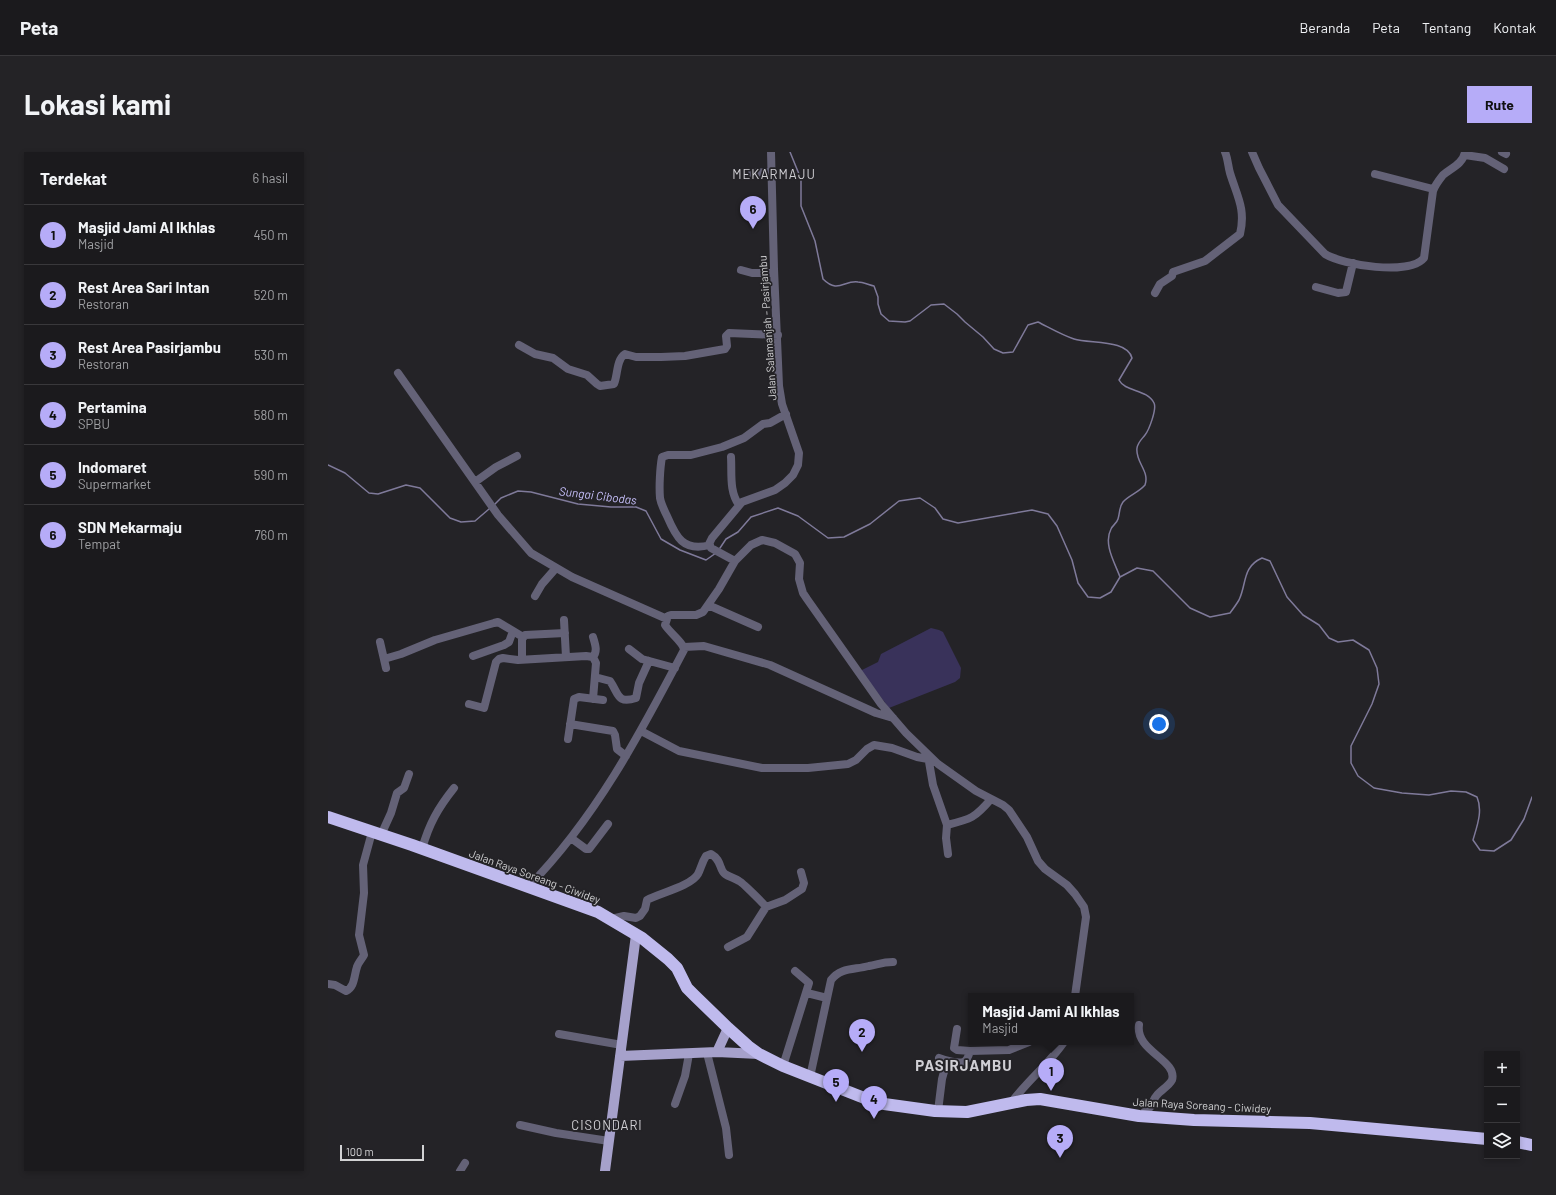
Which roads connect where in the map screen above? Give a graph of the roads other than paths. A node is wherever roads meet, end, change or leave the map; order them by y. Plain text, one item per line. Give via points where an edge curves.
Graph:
1 (770, 152) edge
2 (1225, 152) edge
3 (1252, 152) edge
4 (1465, 153) edge
5 (1504, 169) dead end
6 (771, 172) junction
7 (752, 173) dead end
8 (1375, 174) dead end
9 (1433, 189) junction
10 (1353, 263) junction
11 (741, 270) dead end
12 (774, 273) junction
13 (1316, 287) dead end
14 (1155, 293) dead end
15 (778, 335) junction
16 (520, 345) dead end
17 (398, 373) dead end
18 (786, 414) junction
19 (517, 456) dead end
20 (732, 457) dead end
21 (475, 482) junction
22 (739, 505) junction
23 (712, 547) junction
24 (735, 561) junction
25 (556, 568) junction
26 (535, 596) dead end
27 (708, 605) junction
28 (667, 619) junction
29 (564, 620) dead end
30 (758, 627) dead end
31 (513, 631) junction
32 (565, 633) junction
33 (523, 636) junction
34 (593, 637) dead end
35 (380, 642) dead end
36 (684, 647) junction
37 (629, 649) dead end
38 (487, 651) junction
39 (473, 656) dead end
40 (566, 657) junction
41 (593, 658) junction
42 (384, 659) junction
43 (499, 659) junction
44 (522, 659) junction
45 (649, 661) junction
46 (386, 668) dead end
47 (675, 668) junction
48 (595, 677) junction
49 (593, 699) junction
50 (603, 700) dead end
51 (469, 704) dead end
52 (893, 718) junction
53 (570, 724) junction
54 (641, 731) junction
55 (568, 739) dead end
56 (626, 756) junction
57 (928, 758) junction
58 (409, 774) dead end
59 (454, 788) dead end
60 (992, 799) junction
61 (328, 817) edge
62 (608, 824) dead end
63 (947, 825) junction
64 (377, 833) junction
65 (571, 838) junction
66 (422, 849) junction
67 (948, 854) dead end
68 (801, 872) dead end
69 (528, 887) junction
70 (766, 907) junction
71 (611, 919) junction
72 (636, 935) junction
73 (728, 947) dead end
74 (894, 962) dead end
75 (795, 971) dead end
76 (328, 984) edge
77 (807, 993) junction
78 (1075, 993) edge
79 (827, 998) junction
80 (1139, 1025) dead end
81 (728, 1028) junction
82 (957, 1029) dead end
83 (559, 1034) dead end
84 (622, 1045) junction
85 (1022, 1045) edge
86 (1061, 1045) edge
87 (970, 1052) junction
88 (712, 1053) junction
89 (689, 1054) junction
90 (759, 1054) junction
91 (620, 1056) junction
92 (938, 1058) dead end
93 (948, 1061) junction
94 (783, 1066) junction
95 (810, 1077) junction
96 (1011, 1103) junction
97 (675, 1104) dead end
98 (938, 1111) junction
99 (1139, 1116) junction
100 (520, 1125) dead end
101 (1484, 1140) edge
102 (609, 1141) junction
103 (1520, 1143) edge
104 (1532, 1145) edge
105 (728, 1155) dead end
106 (465, 1163) dead end
107 (460, 1171) edge
108 (604, 1171) edge

1 - 6 street, Jalan Salamanjah - Pasirjambu
2 - 14 street via 1233,184 1242,205 1240,234 1205,261 1173,272 1172,276 1160,284
3 - 10 street via 1278,205 1325,254
4 - 5 street via 1485,158
4 - 9 street via 1457,166 1443,176
6 - 7 street
6 - 12 street, Jalan Salamanjah - Pasirjambu
8 - 9 street
9 - 10 street via 1424,258 1421,262 1391,267
10 - 13 street via 1346,292 1338,293
11 - 12 street
12 - 15 street, Jalan Salamanjah - Pasirjambu
15 - 16 street via 729,333 726,336 725,349 691,355 643,358 625,354 619,361 614,384 600,386 587,375 568,369 553,358 535,354
15 - 18 street, Jalan Salamanjah - Pasirjambu via 780,396
17 - 21 street
18 - 22 street, Jalan Salamanjah - Pasirjambu via 799,453 798,465 793,475 775,490 747,499
18 - 23 street via 763,424 744,438 722,447 691,455 662,457 660,498 674,532 691,546
19 - 21 street
20 - 22 street via 732,491
21 - 25 street via 498,515 531,553
22 - 23 street, Jalan Salamanjah - Pasirjambu via 712,538
23 - 24 street
24 - 27 street
24 - 52 street via 751,544 762,540 775,543 795,554 800,563 799,579 806,600
25 - 26 street
25 - 28 street
27 - 28 street via 700,614 671,615
27 - 30 street
28 - 36 street via 665,625
29 - 32 street
31 - 33 street
31 - 38 street via 509,642
31 - 42 street via 498,622 435,640
32 - 33 street
32 - 40 street
33 - 44 street
34 - 41 street via 596,646
35 - 42 street
36 - 47 street
36 - 52 street via 704,646 770,665 876,713
37 - 45 street via 638,657
38 - 39 street
38 - 43 street
40 - 41 street
40 - 44 street
41 - 48 street via 596,663
42 - 46 street
43 - 44 street
43 - 51 street via 484,708
45 - 47 street
45 - 48 street via 639,683 636,698 631,700 623,701 610,681
47 - 54 street
48 - 49 street
49 - 50 street
49 - 53 street via 574,699
52 - 57 street
53 - 55 street
53 - 56 street via 613,731 617,749
54 - 56 street
54 - 57 street via 679,752 762,768 808,768 848,764 874,746 892,748 917,758
56 - 65 street
57 - 60 street
57 - 63 street via 933,785
58 - 64 street via 404,788 397,793 391,813
59 - 66 street via 434,814
60 - 63 street via 975,816
60 - 78 street via 1009,810 1038,861 1067,885 1084,907 1086,917
61 - 64 highway, Jalan Raya Soreang - Ciwidey
62 - 65 street via 589,849
63 - 67 street
64 - 66 highway, Jalan Raya Soreang - Ciwidey
64 - 76 street via 363,865 364,893 359,935 364,955 357,965 354,981 349,990
65 - 69 street
66 - 69 highway, Jalan Raya Soreang - Ciwidey
68 - 70 street via 804,883 802,889 785,900
69 - 71 highway, Jalan Raya Soreang - Ciwidey via 580,904
70 - 71 street via 740,881 725,874 717,859 708,854 702,861 698,875 647,900 640,916
70 - 73 street via 746,937
71 - 72 highway, Jalan Raya Soreang - Ciwidey
72 - 81 highway, Jalan Raya Soreang - Ciwidey via 677,968 691,991
72 - 84 main road
74 - 79 street via 876,963 841,972 831,980
75 - 77 street via 809,981
77 - 79 street
77 - 94 street
79 - 95 street
80 - 99 street via 1139,1036 1153,1053 1169,1065 1172,1078
81 - 88 main road
81 - 90 highway, Jalan Raya Soreang - Ciwidey
82 - 87 street via 954,1048
83 - 84 street
84 - 91 main road
85 - 87 street via 1009,1050
86 - 96 street
87 - 93 street via 965,1061
88 - 89 main road
88 - 90 main road
88 - 105 street via 726,1128
89 - 91 main road
89 - 97 street via 685,1076
90 - 94 highway, Jalan Raya Soreang - Ciwidey
91 - 102 main road
92 - 93 street
93 - 98 street via 942,1079
94 - 95 highway, Jalan Raya Soreang - Ciwidey
95 - 98 highway, Jalan Raya Soreang - Ciwidey via 877,1103
96 - 98 highway, Jalan Raya Soreang - Ciwidey via 967,1112
96 - 99 highway, Jalan Raya Soreang - Ciwidey via 1054,1100
99 - 101 highway, Jalan Raya Soreang - Ciwidey via 1194,1120 1310,1122
100 - 102 street
102 - 108 main road
103 - 104 highway
106 - 107 street

